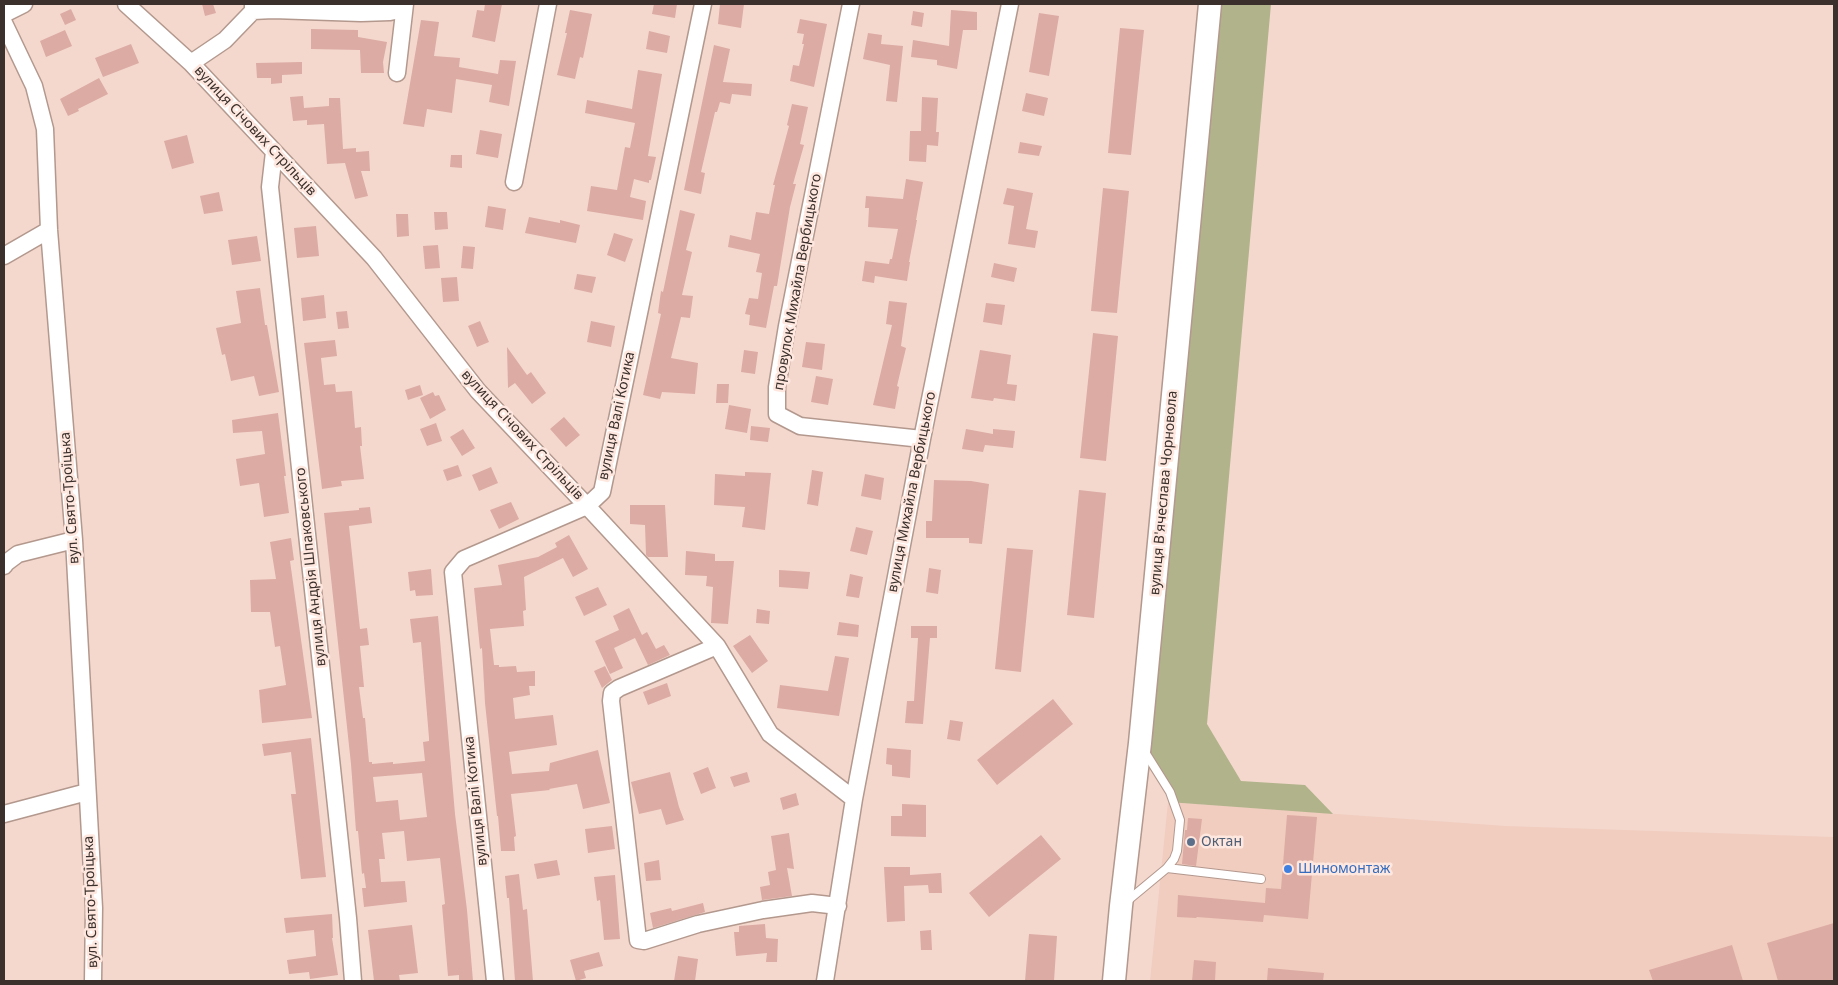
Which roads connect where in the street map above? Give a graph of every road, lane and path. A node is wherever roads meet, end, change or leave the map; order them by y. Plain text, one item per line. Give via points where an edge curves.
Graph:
1 (24, 4) edge
2 (126, 4) edge
3 (548, 4) edge
4 (703, 4) edge
5 (851, 4) edge
6 (1010, 4) edge
7 (1210, 4) edge
8 (404, 6) edge
9 (253, 8) edge
10 (4, 14) edge
11 (4, 24) edge
12 (191, 63) junction
13 (397, 73) dead end
14 (274, 152) junction
15 (514, 182) dead end
16 (49, 230) junction
17 (4, 256) edge
18 (922, 439) junction
19 (588, 506) junction
20 (74, 540) junction
21 (4, 566) edge
22 (717, 646) junction
23 (1140, 743) junction
24 (88, 792) junction
25 (854, 799) junction
26 (4, 814) edge
27 (1167, 868) junction
28 (1261, 879) dead end
29 (838, 906) junction
30 (1121, 906) junction
31 (94, 981) edge
32 (353, 981) edge
33 (495, 981) edge
34 (826, 981) edge
35 (1114, 981) edge

1 - 10 street
2 - 12 street, вулиця Січових Стрільців
3 - 15 street
4 - 19 street, вулиця Валі Котика via 602,492
5 - 18 street, провулок Михайла Вербицького via 787,326 777,386 777,414 800,426
6 - 18 street, вулиця Михайла Вербицького
7 - 23 street, вулиця В'ячеслава Чорновола
8 - 9 street via 390,12 361,13
8 - 13 street
9 - 12 street via 225,40
11 - 16 street, вул. Свято-Троїцька via 34,86 45,129
12 - 14 street, вулиця Січових Стрільців
14 - 19 street, вулиця Січових Стрільців via 374,258 478,391
14 - 32 street, вулиця Андрія Шпаковського via 270,188
16 - 17 street
16 - 20 street, вул. Свято-Троїцька
18 - 25 street, вулиця Михайла Вербицького
19 - 22 street, вулиця Січових Стрільців
19 - 33 street, вулиця Валі Котика via 464,559 452,572
20 - 21 street via 18,554
20 - 24 street, вул. Свято-Троїцька
22 - 25 street, вулиця Січових Стрільців via 770,734
22 - 29 street via 612,693 638,940 763,910 812,903
23 - 27 lane via 1170,792 1180,820 1177,851
23 - 30 street, вулиця В'ячеслава Чорновола
24 - 26 street
24 - 31 street, вул. Свято-Троїцька
25 - 29 street, вулиця Михайла Вербицького
27 - 28 lane
27 - 30 lane
29 - 34 street, вулиця Михайла Вербицького
30 - 35 street, вулиця В'ячеслава Чорновола

